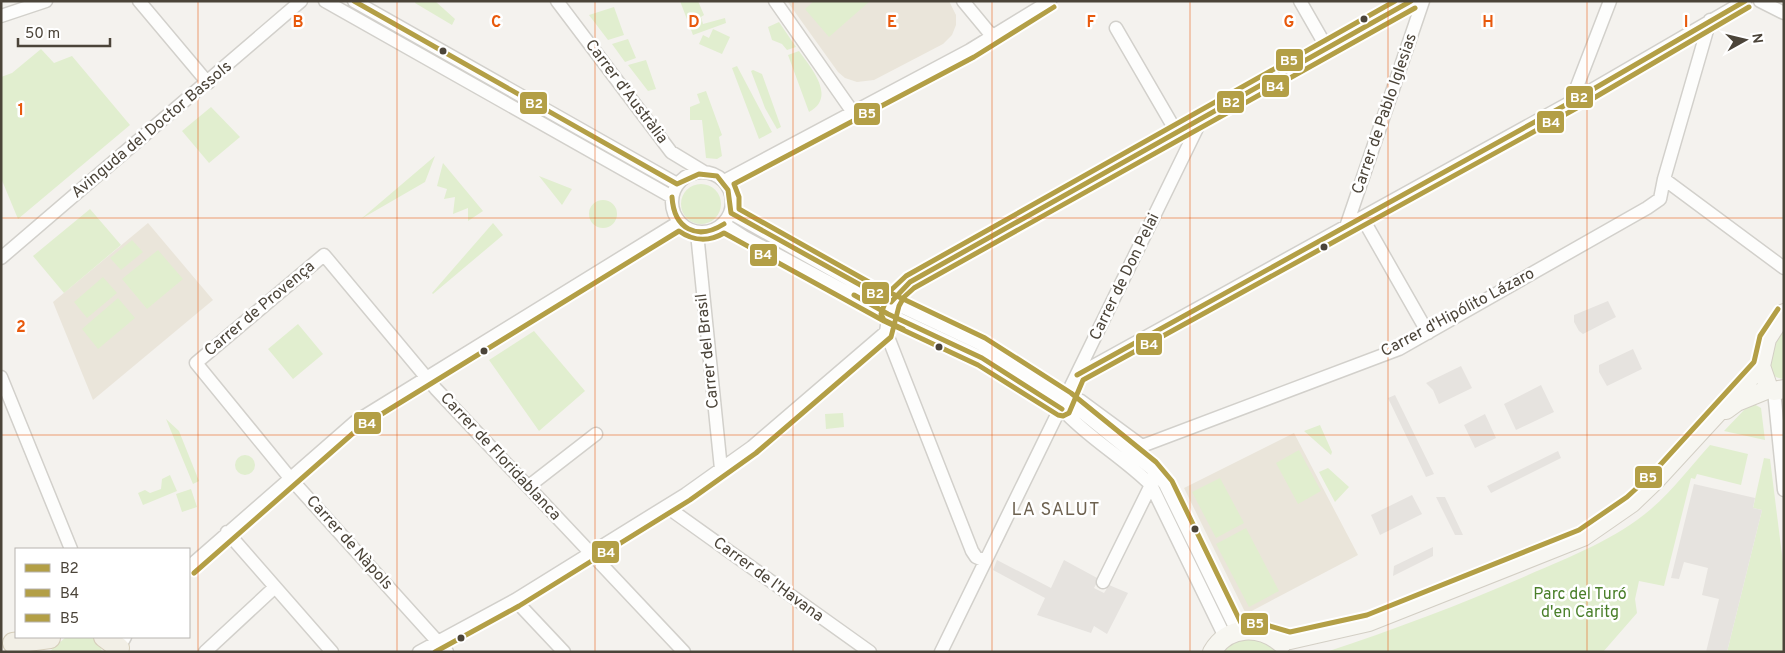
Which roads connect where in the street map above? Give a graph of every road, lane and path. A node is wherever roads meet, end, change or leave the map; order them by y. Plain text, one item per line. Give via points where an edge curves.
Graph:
1 (46, 1) edge
2 (139, 1) edge
3 (301, 1) edge
4 (325, 1) edge
5 (354, 1) edge
6 (557, 1) edge
7 (775, 1) edge
8 (963, 1) edge
9 (1050, 1) edge
10 (1300, 1) edge
11 (1411, 1) edge
12 (1423, 1) edge
13 (1610, 1) edge
14 (1745, 1) edge
15 (1760, 1) edge
16 (1784, 13) edge
17 (1, 16) edge
18 (1710, 20) junction
19 (1116, 28) dead end
20 (992, 36) junction
21 (1327, 48) junction
22 (208, 83) junction
23 (1572, 102) junction
24 (852, 111) junction
25 (1202, 118) junction
26 (1177, 133) junction
27 (704, 172) junction
28 (1664, 179) junction
29 (724, 181) junction
30 (677, 184) junction
31 (672, 197) junction
32 (731, 213) junction
33 (1363, 218) junction
34 (679, 222) junction
35 (724, 224) junction
36 (1346, 227) junction
37 (697, 232) junction
38 (324, 255) joint
39 (1, 258) edge
40 (1784, 268) edge
41 (890, 308) junction
42 (1784, 313) edge
43 (886, 332) junction
44 (1428, 333) junction
45 (196, 363) joint
46 (1761, 366) junction
47 (1077, 375) junction
48 (1, 377) edge
49 (426, 377) junction
50 (1776, 390) edge
51 (1065, 401) junction
52 (1715, 417) junction
53 (596, 434) dead end
54 (721, 469) junction
55 (290, 478) junction
56 (1151, 485) junction
57 (529, 486) junction
58 (1784, 490) edge
59 (667, 507) junction
60 (227, 532) junction
61 (71, 548) edge
62 (591, 553) junction
63 (985, 562) junction
64 (190, 566) edge
65 (1103, 582) dead end
66 (275, 586) junction
67 (515, 600) junction
68 (1326, 633) junction
69 (1231, 634) junction
70 (1273, 636) junction
71 (47, 642) edge
72 (438, 642) junction
73 (12, 643) edge
74 (205, 652) edge
75 (332, 652) edge
76 (419, 652) edge
77 (447, 652) edge
78 (564, 652) edge
79 (684, 652) edge
80 (870, 652) edge
81 (941, 652) edge
82 (1212, 652) edge
83 (1287, 652) edge
84 (1303, 652) edge

1 - 17 street
2 - 22 street
3 - 22 street, Avinguda del Doctor Bassols
4 - 31 street
5 - 30 street
6 - 27 street, Carrer d'Austràlia via 671,152
7 - 24 street
8 - 20 street
9 - 20 street
10 - 21 street
11 - 21 street
12 - 36 street, Carrer de Pablo Iglesias
13 - 23 street
14 - 18 street
15 - 16 street
18 - 23 street
18 - 28 street, Carrer d'Hipólito Lázaro
19 - 26 street
20 - 24 street
21 - 25 street
22 - 39 street, Avinguda del Doctor Bassols
23 - 33 street
24 - 29 street
25 - 26 street
25 - 47 street, Carrer de Don Pelai
26 - 41 street via 910,282 902,288
27 - 29 street
27 - 30 street via 688,176
28 - 40 street
28 - 44 street, Carrer d'Hipólito Lázaro via 1660,199
29 - 32 street via 732,199
30 - 31 street
31 - 34 street
32 - 35 street
32 - 41 street
33 - 36 street
33 - 44 street
34 - 37 street
34 - 49 street
35 - 37 street via 710,232
35 - 41 street via 744,237
36 - 47 street
37 - 54 street, Carrer del Brasil
38 - 45 street, Carrer de Provença
38 - 49 street, Carrer de Floridablanca
41 - 43 street
41 - 51 street
42 - 46 street via 1767,339
43 - 54 street via 752,447
43 - 63 street via 972,551
44 - 51 street, Carrer d'Hipólito Lázaro via 1399,349 1142,446 1082,401
45 - 55 street, Carrer de Nàpols
46 - 50 street
46 - 52 street
47 - 51 street, Carrer de Don Pelai
48 - 61 street
49 - 55 street via 355,422
49 - 57 street, Carrer de Floridablanca
50 - 52 street via 1737,402
50 - 58 street via 1778,447
51 - 56 street via 1072,420
51 - 63 street, Carrer de Don Pelai
51 - 69 street via 1152,468 1165,484
52 - 68 street via 1632,503 1582,536 1369,622
53 - 57 street
54 - 59 street
55 - 60 street
55 - 72 street, Carrer de Nàpols
56 - 65 street
56 - 69 street
57 - 62 street, Carrer de Floridablanca
59 - 62 street
59 - 80 street, Carrer de l'Havana
60 - 64 street
60 - 66 street
62 - 67 street
62 - 79 street, Carrer de Floridablanca
63 - 81 street, Carrer de Don Pelai
66 - 74 street
66 - 75 street
67 - 72 street
67 - 78 street
68 - 70 street via 1290,640
68 - 84 street
69 - 70 street via 1249,629
69 - 82 street
70 - 83 street
71 - 73 main road
72 - 76 street
72 - 77 street, Carrer de Nàpols

